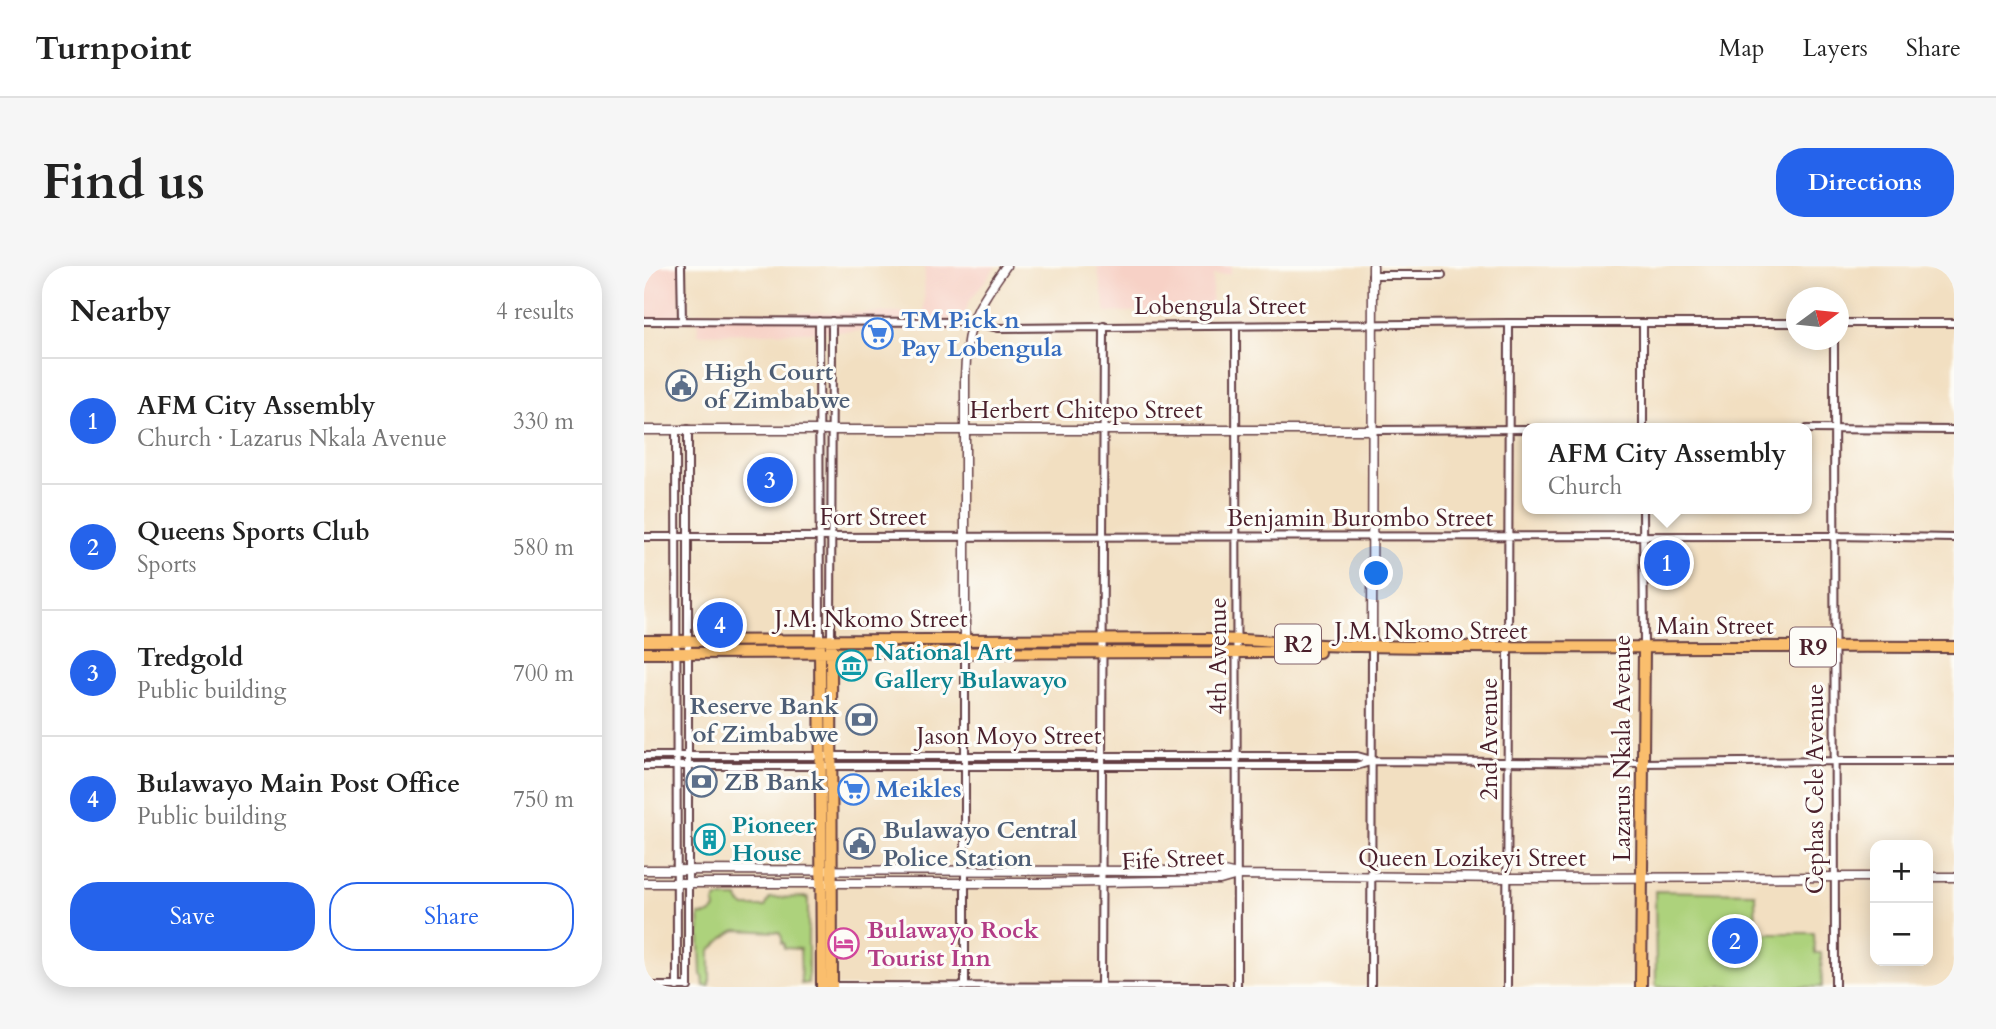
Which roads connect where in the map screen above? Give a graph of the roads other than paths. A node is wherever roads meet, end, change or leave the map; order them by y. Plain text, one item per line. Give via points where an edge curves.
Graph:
1 (681, 266) edge
2 (1006, 266) edge
3 (1373, 270) edge
4 (1442, 275) dead end
5 (644, 321) edge
6 (682, 321) junction
7 (819, 321) junction
8 (832, 321) junction
9 (972, 322) junction
10 (1508, 323) junction
11 (1643, 323) junction
12 (1786, 323) edge
13 (1849, 323) edge
14 (1954, 323) edge
15 (1372, 324) junction
16 (1104, 326) junction
17 (1236, 326) junction
18 (1834, 350) edge
19 (1643, 423) edge
20 (688, 429) junction
21 (832, 429) junction
22 (1509, 429) junction
23 (1522, 429) edge
24 (1812, 429) edge
25 (1834, 429) junction
26 (644, 430) edge
27 (676, 430) junction
28 (819, 430) junction
29 (965, 430) junction
30 (1103, 430) junction
31 (1236, 430) junction
32 (1371, 430) junction
33 (1954, 430) edge
34 (1643, 514) edge
35 (965, 536) junction
36 (1102, 536) junction
37 (1237, 536) junction
38 (1835, 536) junction
39 (644, 537) edge
40 (676, 537) junction
41 (688, 537) junction
42 (819, 537) junction
43 (831, 537) junction
44 (1371, 537) junction
45 (1508, 537) junction
46 (1643, 537) junction
47 (1954, 538) edge
48 (1102, 639) junction
49 (1237, 639) junction
50 (825, 640) junction
51 (965, 640) junction
52 (644, 641) edge
53 (676, 641) junction
54 (688, 641) junction
55 (1835, 646) junction
56 (1954, 647) edge
57 (1372, 649) junction
58 (1508, 649) junction
59 (1644, 650) junction
60 (1102, 652) junction
61 (1237, 652) junction
62 (644, 653) edge
63 (676, 653) junction
64 (688, 653) junction
65 (826, 653) junction
66 (965, 655) junction
67 (644, 756) edge
68 (676, 756) junction
69 (688, 756) junction
70 (965, 756) junction
71 (1101, 756) junction
72 (1237, 756) junction
73 (826, 761) junction
74 (1373, 761) junction
75 (1834, 761) junction
76 (1954, 761) edge
77 (1508, 762) junction
78 (1643, 763) junction
79 (644, 766) edge
80 (676, 766) junction
81 (688, 766) junction
82 (965, 766) junction
83 (1101, 766) junction
84 (1237, 766) junction
85 (644, 870) edge
86 (676, 870) junction
87 (688, 870) junction
88 (826, 870) junction
89 (965, 871) junction
90 (1101, 871) junction
91 (1237, 875) junction
92 (1372, 877) junction
93 (1834, 877) junction
94 (1870, 877) edge
95 (1933, 877) edge
96 (1954, 877) edge
97 (1508, 878) junction
98 (1643, 878) junction
99 (1101, 882) junction
100 (644, 883) edge
101 (676, 883) junction
102 (688, 883) junction
103 (826, 883) junction
104 (965, 883) junction
105 (644, 986) edge
106 (827, 986) edge
107 (965, 986) edge
108 (677, 987) edge
109 (688, 987) edge
110 (1101, 987) edge
111 (1224, 987) edge
112 (1237, 987) edge
113 (1371, 987) edge
114 (1507, 987) edge
115 (1641, 987) edge
116 (1835, 987) edge

1 - 6 street
2 - 9 street
3 - 4 street
3 - 15 street
5 - 6 street, Lobengula Street
6 - 7 street, Lobengula Street
7 - 8 street, Lobengula Street
7 - 28 street
8 - 9 street, Lobengula Street
8 - 21 street
9 - 16 street, Lobengula Street via 998,328
9 - 29 street via 967,345
10 - 11 street, Lobengula Street
10 - 15 street, Lobengula Street
10 - 22 street, 2nd Avenue
11 - 12 street, Lobengula Street
11 - 19 street
13 - 14 street
15 - 17 street, Lobengula Street
15 - 32 street
16 - 17 street, Lobengula Street
16 - 30 street
17 - 31 street, 4th Avenue
18 - 25 street, Cephas Cele Avenue
20 - 27 street, Herbert Chitepo Street
20 - 28 street, Herbert Chitepo Street
20 - 41 street
21 - 28 street, Herbert Chitepo Street
21 - 29 street, Herbert Chitepo Street
21 - 43 street
22 - 23 street, Herbert Chitepo Street
22 - 32 street, Herbert Chitepo Street
22 - 45 street, 2nd Avenue
24 - 25 street
25 - 33 street
25 - 38 street, Cephas Cele Avenue
26 - 27 street, Herbert Chitepo Street
27 - 40 street
28 - 42 street
29 - 30 street, Herbert Chitepo Street
29 - 35 street
30 - 31 street, Herbert Chitepo Street
30 - 36 street
31 - 32 street, Herbert Chitepo Street
31 - 37 street, 4th Avenue
32 - 44 street
34 - 46 street, Lazarus Nkala Avenue
35 - 36 street, Fort Street
35 - 43 street, Fort Street
35 - 51 street
36 - 37 street, Benjamin Burombo Street
36 - 48 street
37 - 44 street, Benjamin Burombo Street
37 - 49 street, 4th Avenue
38 - 46 street, Benjamin Burombo Street
38 - 47 street, Benjamin Burombo Street
38 - 55 street, Cephas Cele Avenue
39 - 40 street, Fort Street
40 - 41 street, Fort Street
40 - 53 street
41 - 42 street, Fort Street
41 - 54 street
42 - 43 street, Fort Street
42 - 50 street
43 - 50 street
44 - 45 street, Benjamin Burombo Street
44 - 57 street
45 - 46 street, Benjamin Burombo Street
45 - 58 street, 2nd Avenue
46 - 59 street, Lazarus Nkala Avenue
48 - 49 highway, J.M. Nkomo Street / R2
48 - 51 highway, J.M. Nkomo Street / R2
48 - 60 street
49 - 57 highway, J.M. Nkomo Street / R2
49 - 61 street, 4th Avenue
50 - 51 highway, J.M. Nkomo Street / R2
50 - 54 highway, J.M. Nkomo Street / R2
50 - 65 highway
51 - 66 street
52 - 53 highway, J.M. Nkomo Street / R2
53 - 54 highway, J.M. Nkomo Street / R2
53 - 63 street
54 - 64 street
55 - 56 highway, Main Street / R9
55 - 59 highway, Main Street / R9
55 - 75 street, Cephas Cele Avenue
57 - 58 highway, J.M. Nkomo Street / R2
57 - 61 highway, J.M. Nkomo Street / R2
57 - 74 street
58 - 59 highway, J.M. Nkomo Street / R2
58 - 77 street, 2nd Avenue
59 - 78 highway, Lazarus Nkala Avenue
60 - 61 highway, J.M. Nkomo Street / R2
60 - 66 highway, J.M. Nkomo Street / R2
60 - 71 street
61 - 72 street, 4th Avenue
62 - 63 highway, J.M. Nkomo Street / R2
63 - 64 highway, J.M. Nkomo Street / R2
63 - 68 street
64 - 65 highway, J.M. Nkomo Street / R2
64 - 69 street
65 - 66 highway, J.M. Nkomo Street / R2
65 - 73 highway
66 - 70 street
67 - 68 street, Jason Moyo Street
68 - 69 street, Jason Moyo Street
68 - 80 street
69 - 73 street, Jason Moyo Street
69 - 81 street
70 - 71 street, Jason Moyo Street
70 - 73 street, Jason Moyo Street
70 - 82 street
71 - 72 street, Jason Moyo Street
71 - 83 street
72 - 74 street, Jason Moyo Street via 1357,756
72 - 84 street, 4th Avenue
73 - 81 street, Jason Moyo Street
73 - 82 street, Jason Moyo Street
73 - 88 highway
74 - 77 street, Jason Moyo Street
74 - 84 street, Jason Moyo Street via 1356,766
74 - 92 street
75 - 76 street, Jason Moyo Street
75 - 78 street, Jason Moyo Street
75 - 93 street, Cephas Cele Avenue
77 - 78 street, Jason Moyo Street
77 - 97 street, 2nd Avenue
78 - 98 highway, Lazarus Nkala Avenue
79 - 80 street, Jason Moyo Street
80 - 81 street, Jason Moyo Street
80 - 86 street
81 - 87 street
82 - 83 street, Jason Moyo Street
82 - 89 street
83 - 84 street, Jason Moyo Street
83 - 90 street
84 - 91 street, 4th Avenue
85 - 86 street, Fife Street
86 - 87 street, Fife Street
86 - 101 street
87 - 88 street, Fife Street
87 - 102 street
88 - 89 street, Fife Street
88 - 103 highway
89 - 90 street, Fife Street
89 - 104 street
90 - 91 street, Fife Street via 1219,870
90 - 99 street
91 - 92 street, Queen Lozikeyi Street
91 - 99 street, Fife Street via 1220,880
91 - 112 street, 4th Avenue
92 - 97 street, Queen Lozikeyi Street
92 - 113 street
93 - 94 street, Queen Lozikeyi Street
93 - 98 street, Queen Lozikeyi Street
93 - 116 street, Cephas Cele Avenue
95 - 96 street
97 - 98 street, Queen Lozikeyi Street
97 - 114 street, 2nd Avenue
98 - 115 highway, Lazarus Nkala Avenue
99 - 104 street, Fife Street
99 - 110 street
100 - 101 street, Fife Street
101 - 102 street, Fife Street
101 - 108 street
102 - 103 street, Fife Street
102 - 109 street
103 - 104 street, Fife Street
103 - 106 highway
104 - 107 street
105 - 108 street
106 - 107 street
107 - 110 street
108 - 109 street
110 - 111 street

